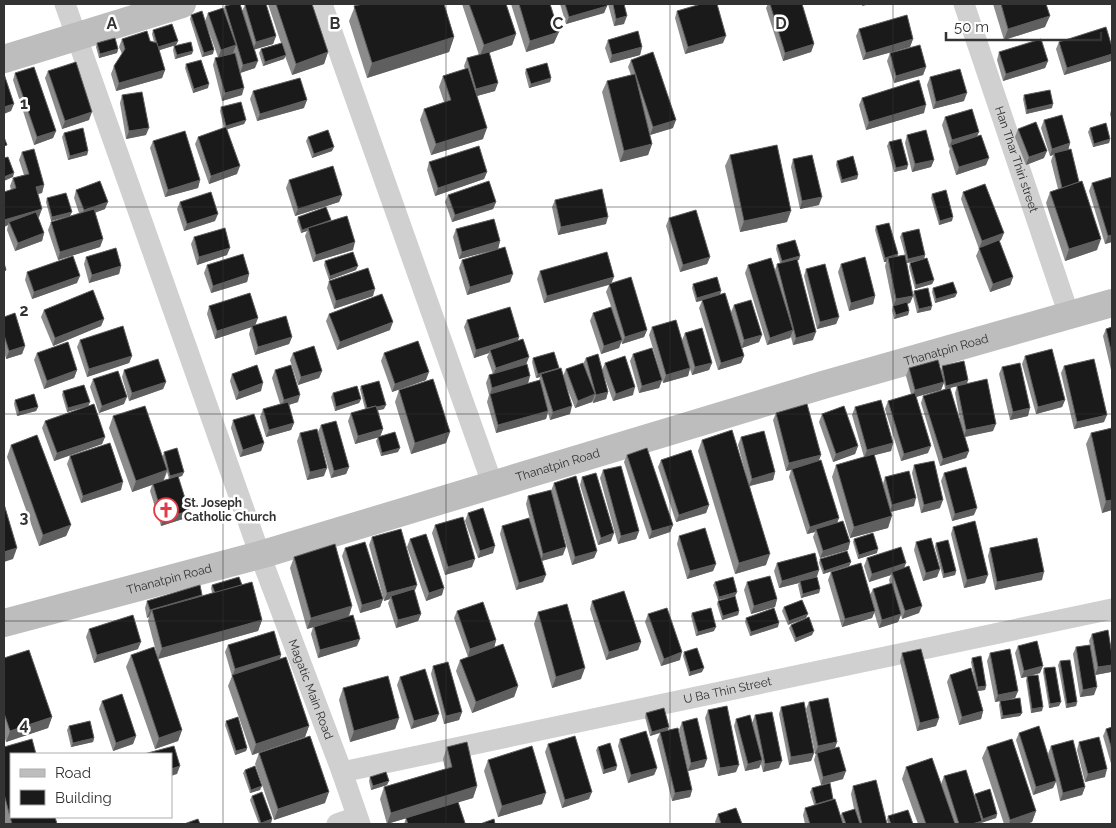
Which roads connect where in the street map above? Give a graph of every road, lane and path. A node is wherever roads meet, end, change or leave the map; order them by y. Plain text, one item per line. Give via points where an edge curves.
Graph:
1 (118, 4) edge
2 (182, 4) edge
3 (322, 4) edge
4 (964, 4) edge
5 (70, 19) edge
6 (4, 39) edge
7 (4, 59) edge
8 (1112, 303) edge
9 (1069, 315) junction
10 (492, 483) junction
11 (260, 555) junction
12 (1112, 609) edge
13 (4, 623) edge
14 (342, 772) junction
15 (358, 820) edge
16 (337, 824) edge

1 - 5 main road
2 - 5 main road
3 - 10 street
4 - 9 street, Han Thar Thiri street
5 - 6 main road
5 - 7 main road
5 - 11 street, Magatic Main Road
8 - 9 main road, Thanatpin Road
9 - 10 main road, Thanatpin Road
10 - 11 main road, Thanatpin Road
11 - 13 main road, Thanatpin Road
11 - 14 street, Magatic Main Road
12 - 14 street, U Ba Thin Street
14 - 15 street, Magatic Main Road
15 - 16 street

